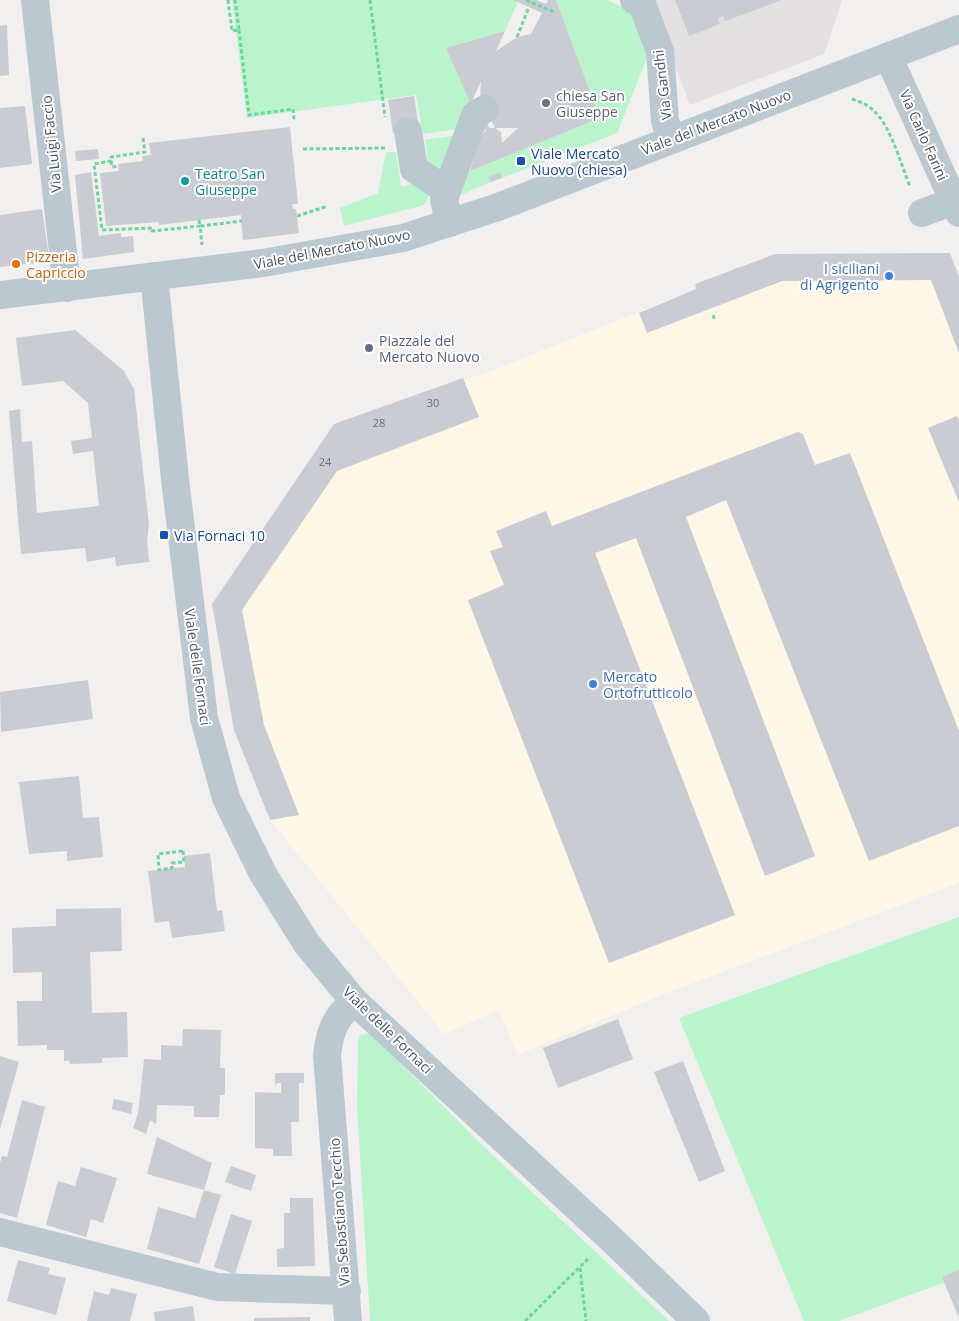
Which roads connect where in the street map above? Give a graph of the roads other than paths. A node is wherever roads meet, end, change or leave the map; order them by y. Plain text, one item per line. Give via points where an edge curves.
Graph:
1 (35, 0) edge
2 (639, 1) edge
3 (959, 29) edge
4 (890, 58) junction
5 (485, 110) dead end
6 (401, 134) road end
7 (671, 139) junction
8 (446, 190) junction
9 (956, 207) edge
10 (922, 213) dead end
11 (449, 223) junction
12 (154, 276) junction
13 (67, 288) junction
14 (0, 295) edge
15 (354, 1001) junction
16 (0, 1232) edge
17 (347, 1291) junction
18 (348, 1321) edge
19 (696, 1321) edge

1 - 13 street, Via Luigi Faccio
2 - 7 street, Via Gandhi via 660,51 665,121
3 - 4 street, Viale del Mercato Nuovo
4 - 7 street, Viale del Mercato Nuovo
4 - 9 street, Via Carlo Farini
5 - 8 street via 475,115
6 - 8 street via 414,169
7 - 11 street, Viale del Mercato Nuovo
8 - 11 street via 444,198
9 - 10 street
11 - 12 street, Viale del Mercato Nuovo via 364,246 263,263
12 - 13 street, Viale del Mercato Nuovo
12 - 15 street, Viale delle Fornaci via 183,452 204,718 226,798 268,882 307,944
13 - 14 street, Viale del Mercato Nuovo
15 - 17 street, Via Sebastiano Tecchio via 330,1032 327,1055
15 - 19 street, Viale delle Fornaci
16 - 17 street, Via Sebastiano Tecchio via 217,1287
17 - 18 street

